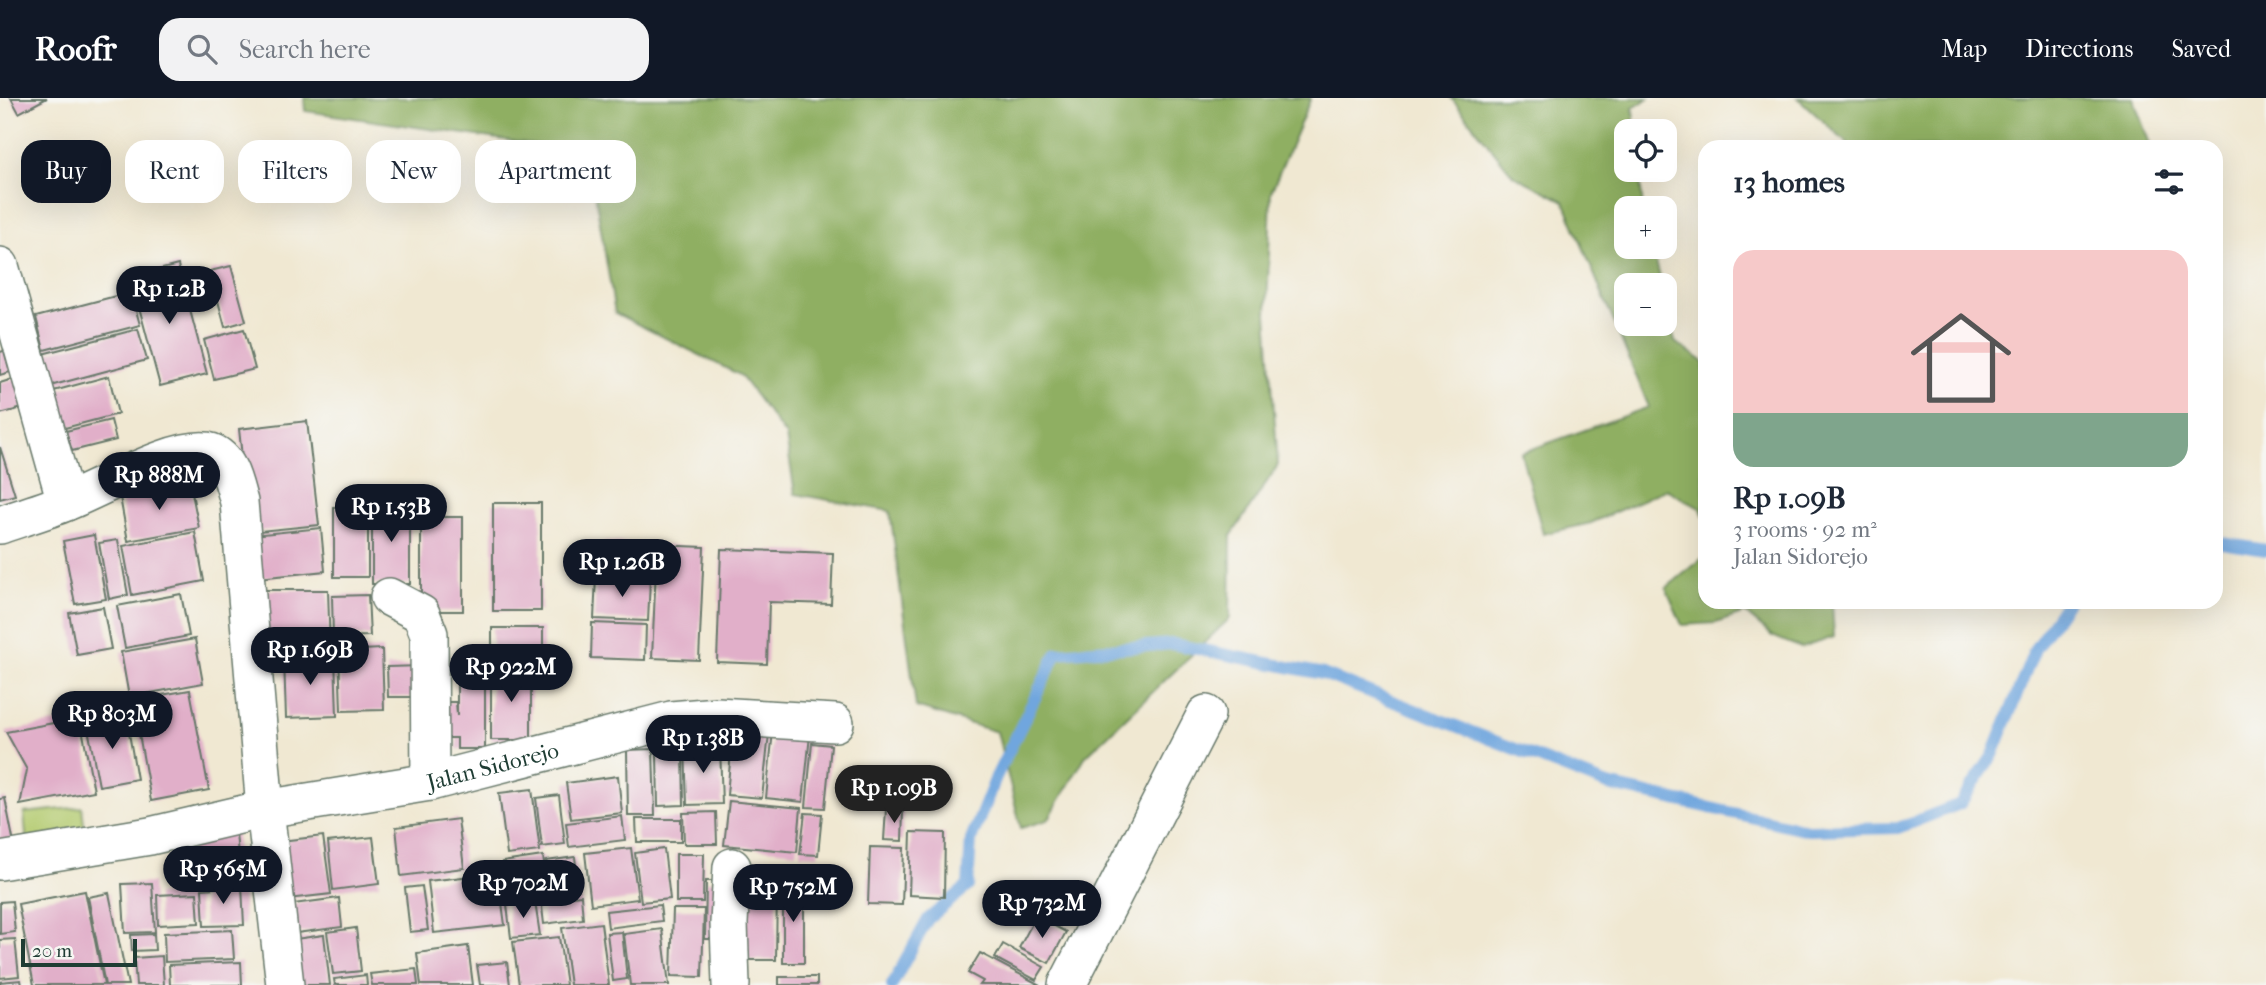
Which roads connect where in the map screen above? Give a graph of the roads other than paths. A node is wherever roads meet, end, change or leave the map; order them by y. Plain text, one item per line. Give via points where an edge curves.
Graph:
1 (0, 265) edge
2 (66, 502) junction
3 (0, 525) edge
4 (389, 597) dead end
5 (1206, 714) dead end
6 (835, 723) dead end
7 (430, 782) junction
8 (265, 809) junction
9 (0, 861) edge
10 (732, 867) dead end
11 (285, 985) edge
12 (732, 985) edge
13 (1067, 985) edge

1 - 2 street
2 - 3 street
2 - 8 street via 195,450 214,453 229,469 239,502
4 - 7 street via 413,607 429,634
5 - 13 street
6 - 7 street, Jalan Sidorejo via 717,716 671,719
7 - 8 street, Jalan Sidorejo
8 - 9 street, Jalan Sidorejo via 150,836
8 - 11 street
10 - 12 street

